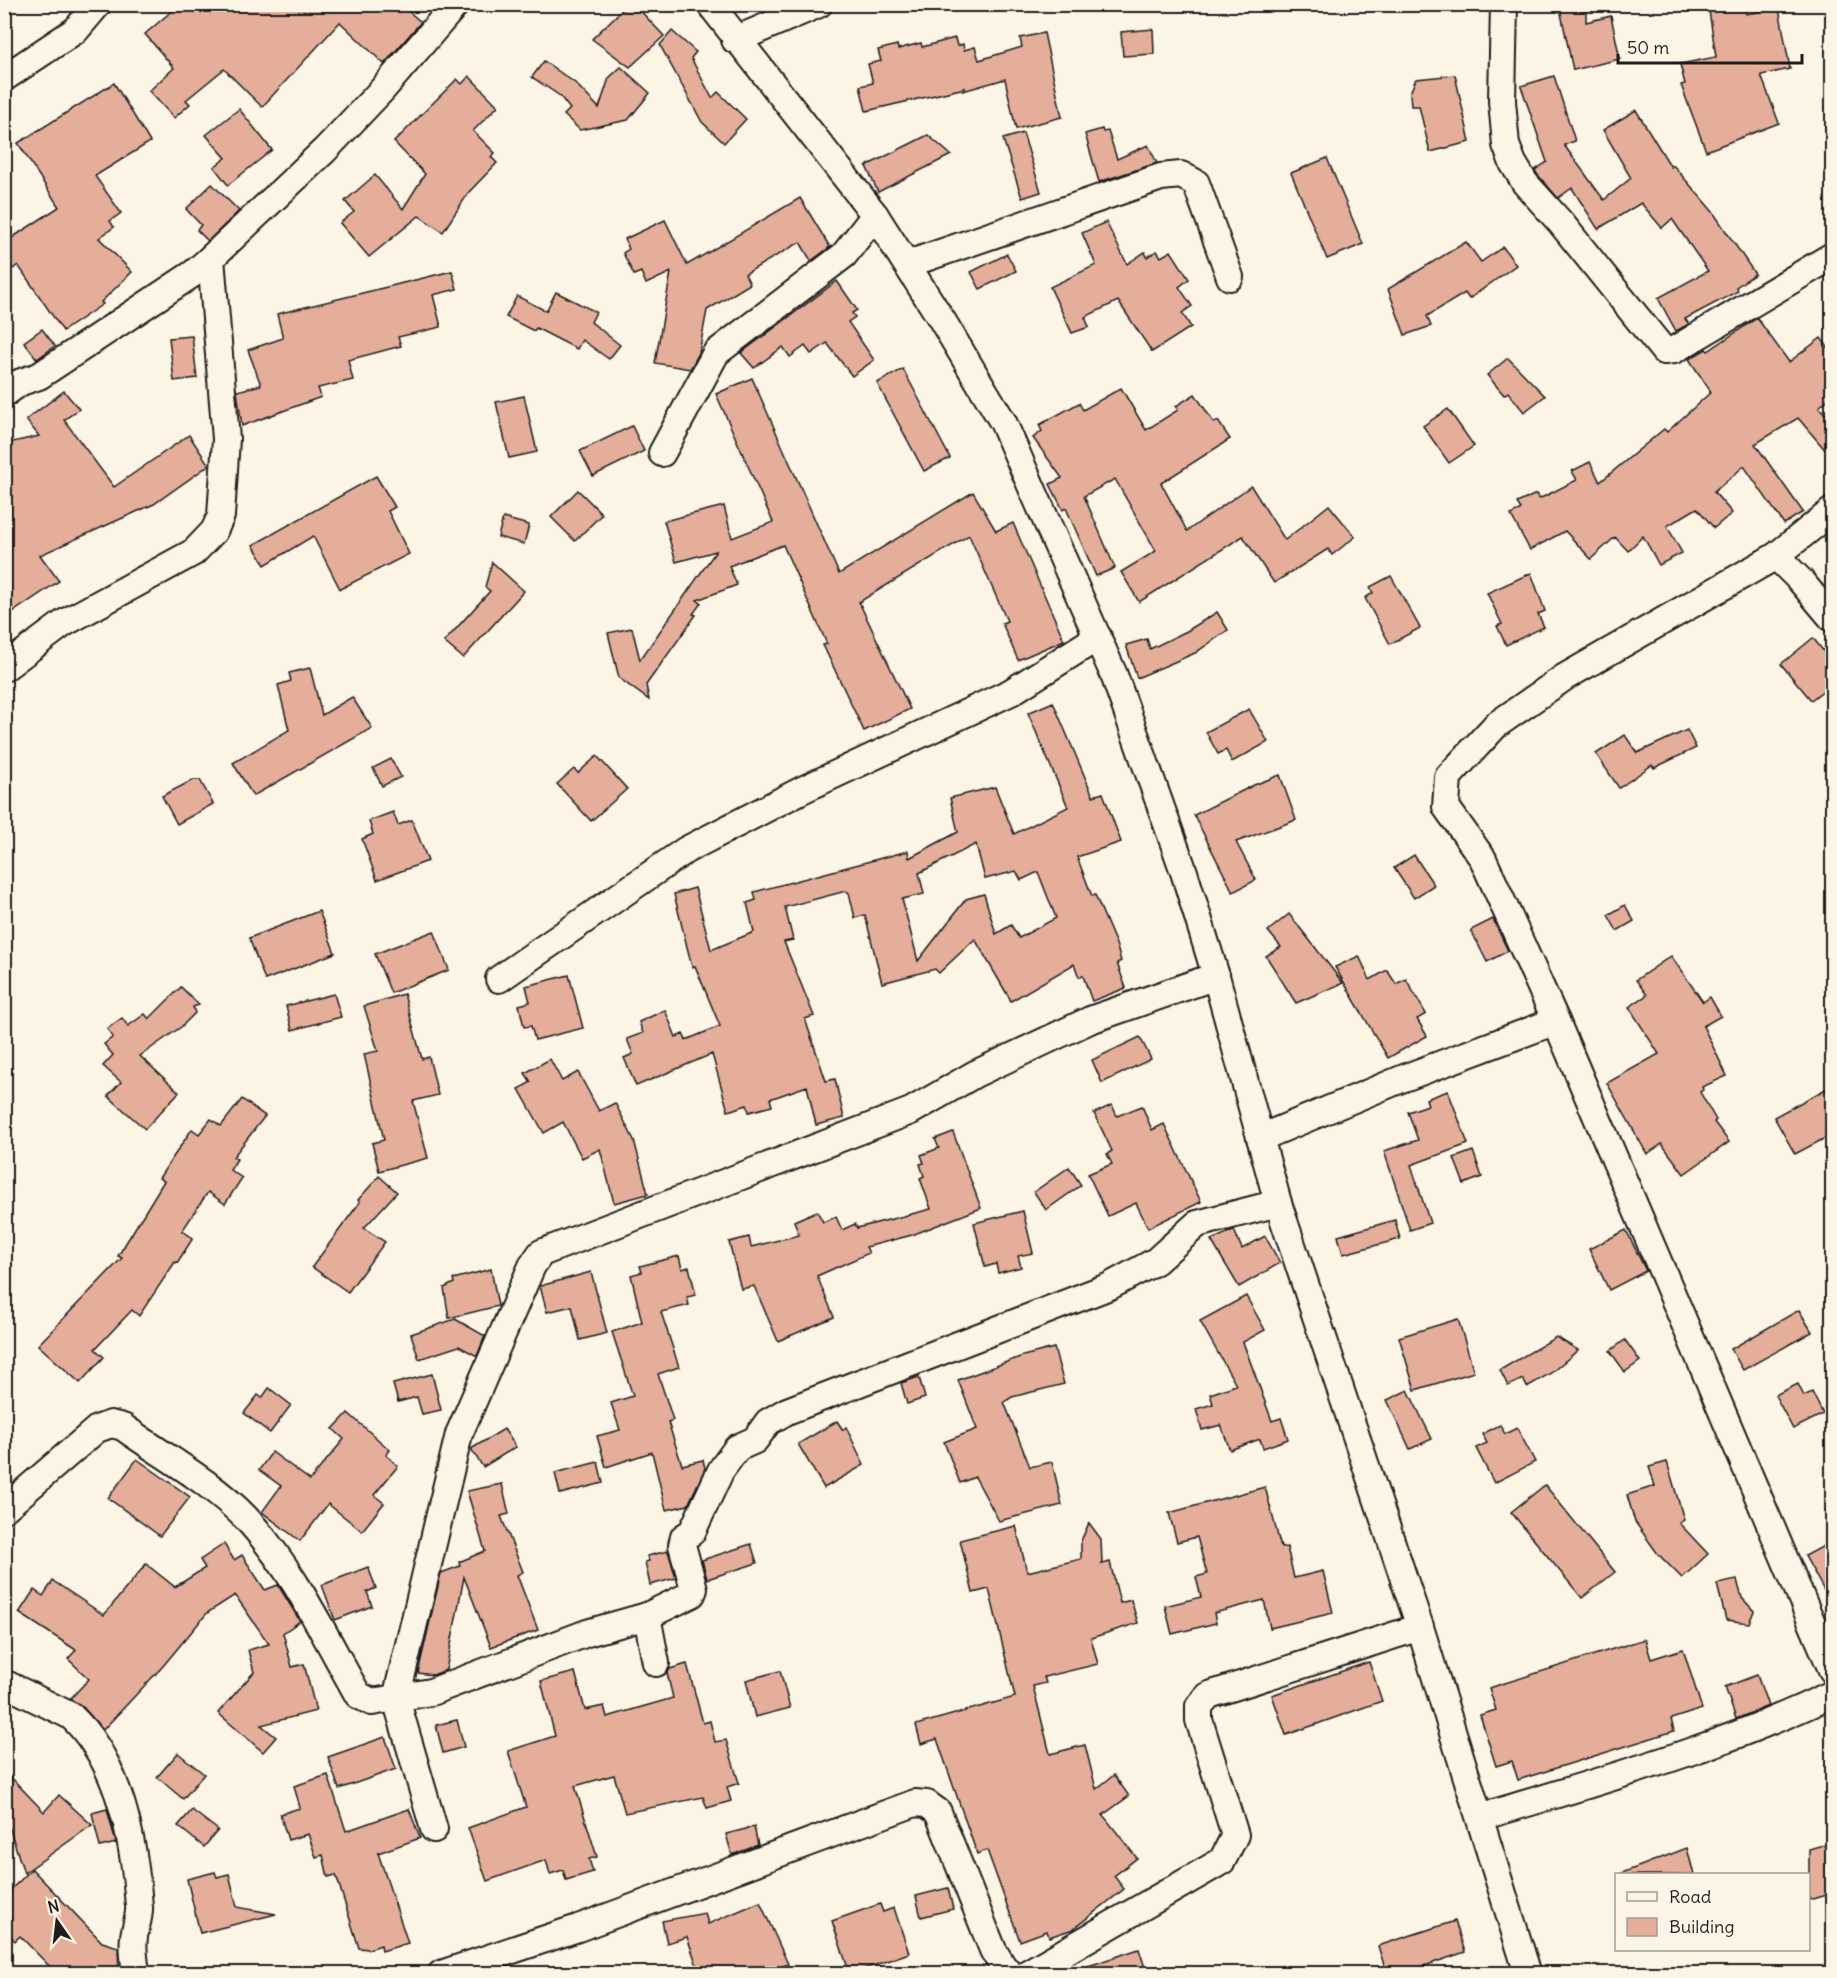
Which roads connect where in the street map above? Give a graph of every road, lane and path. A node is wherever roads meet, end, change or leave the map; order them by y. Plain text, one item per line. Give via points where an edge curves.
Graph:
1 (98, 4) edge
2 (456, 4) edge
3 (710, 4) edge
4 (819, 4) edge
5 (1504, 4) edge
6 (735, 40) junction
7 (4, 78) edge
8 (875, 215) junction
9 (1833, 256) edge
10 (211, 258) junction
11 (908, 264) junction
12 (1230, 278) dead end
13 (4, 394) edge
14 (662, 453) dead end
15 (1833, 511) edge
16 (1776, 556) junction
17 (1833, 618) edge
18 (1098, 637) junction
19 (4, 668) edge
20 (1216, 976) junction
21 (499, 979) dead end
22 (1556, 1021) junction
23 (1260, 1138) junction
24 (1278, 1203) junction
25 (4, 1509) edge
26 (647, 1616) junction
27 (1420, 1628) junction
28 (656, 1663) dead end
29 (1833, 1670) edge
30 (4, 1683) edge
31 (1833, 1694) edge
32 (396, 1699) junction
33 (1481, 1817) junction
34 (434, 1828) dead end
35 (136, 1974) edge
36 (441, 1974) edge
37 (1012, 1974) edge
38 (1026, 1974) edge
39 (1528, 1974) edge

1 - 7 street via 76,30
2 - 10 street via 325,150
3 - 6 street
4 - 6 street
5 - 9 street via 1502,101 1506,145 1513,163 1525,183 1562,223 1664,351 1674,350
6 - 8 street
8 - 11 street
8 - 14 street via 844,255 716,353
10 - 13 street via 39,376
10 - 19 street via 226,439 221,516 214,531 194,552 64,623
11 - 12 street via 1161,177 1182,175 1196,183
11 - 18 street via 1004,422
15 - 16 street
16 - 17 street
16 - 22 street via 1565,677 1496,725 1448,777 1446,807 1483,859
18 - 20 street via 1176,850
18 - 21 street via 1011,692 802,790 686,850
20 - 23 street
20 - 32 street via 1090,1020 975,1074 911,1112 541,1253 459,1434
22 - 23 street
22 - 29 street
23 - 24 street
24 - 26 street via 1197,1224 1156,1261 1110,1286 787,1411 768,1422 755,1440 737,1448 721,1470 702,1514 684,1538 692,1594
24 - 27 street
25 - 32 street via 97,1430 111,1424 123,1427 200,1480 245,1517 293,1580 358,1695 372,1702
26 - 28 street
26 - 32 street via 587,1633 431,1692
27 - 33 street
27 - 38 street via 1209,1695 1199,1706 1198,1720 1235,1834 1222,1861
30 - 35 street via 71,1716 108,1769 124,1809 139,1908 133,1938
31 - 33 street via 1783,1718 1662,1763
32 - 34 street
33 - 39 street
36 - 37 street via 578,1928 915,1803 927,1804 938,1812 993,1950

